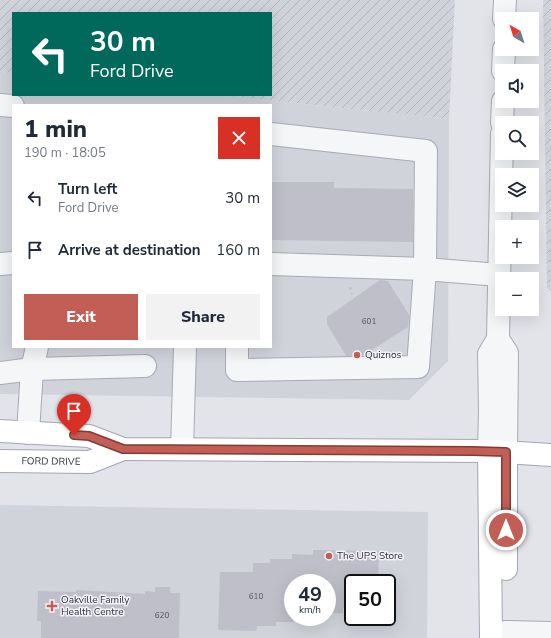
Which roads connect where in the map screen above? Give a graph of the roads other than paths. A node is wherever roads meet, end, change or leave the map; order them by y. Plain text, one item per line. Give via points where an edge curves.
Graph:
1 (505, 0) edge
2 (504, 12) edge
3 (0, 105) edge
4 (12, 106) edge
5 (272, 134) edge
6 (501, 160) edge
7 (12, 263) edge
8 (0, 264) edge
9 (272, 264) edge
10 (425, 269) junction
11 (499, 272) edge
12 (495, 275) edge
13 (498, 316) edge
14 (37, 348) edge
15 (185, 348) edge
16 (237, 348) edge
17 (145, 366) dead end
18 (32, 369) junction
19 (0, 373) edge
20 (0, 431) edge
21 (28, 433) junction
22 (123, 449) junction
23 (182, 449) junction
24 (498, 452) junction
25 (551, 455) edge
26 (0, 461) edge
27 (551, 633) edge
28 (501, 636) edge

1 - 2 street
3 - 4 street
5 - 10 street via 426,151
6 - 11 street
7 - 8 street
9 - 10 street
10 - 12 street
10 - 16 street via 418,367 237,370
13 - 24 street via 498,339 507,353
14 - 18 street
15 - 23 street
17 - 18 street
18 - 19 street
18 - 21 street
20 - 21 main road, FORD DRIVE
21 - 22 main road, FORD DRIVE via 89,436
22 - 23 main road, FORD DRIVE
22 - 26 main road, FORD DRIVE via 90,462
23 - 24 main road, FORD DRIVE
24 - 25 main road, FORD DRIVE
24 - 28 main road
27 - 28 street

